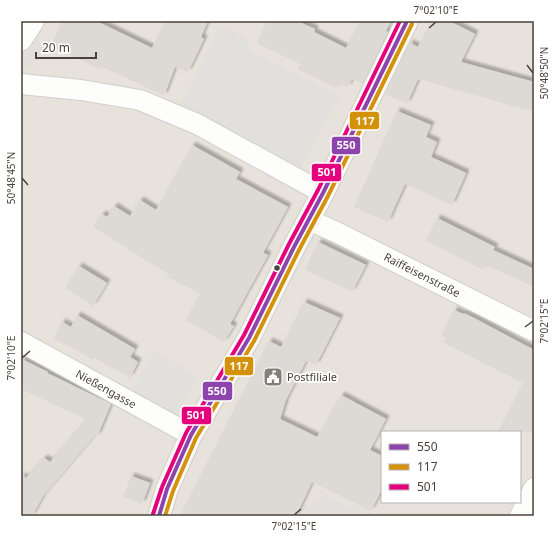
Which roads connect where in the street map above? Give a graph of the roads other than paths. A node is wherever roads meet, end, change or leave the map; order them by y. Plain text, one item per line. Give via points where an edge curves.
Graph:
1 (34, 21) edge
2 (407, 21) edge
3 (21, 41) edge
4 (21, 84) edge
5 (323, 193) junction
6 (309, 220) junction
7 (534, 331) edge
8 (21, 342) edge
9 (190, 435) junction
10 (534, 488) edge
11 (159, 516) edge
12 (520, 516) edge

1 - 3 street
2 - 5 street
4 - 5 street via 81,90 140,100 197,124
5 - 6 street
6 - 7 street, Raiffeisenstraße
6 - 9 street via 248,338
8 - 9 street, Nießengasse
9 - 11 street
10 - 12 street

